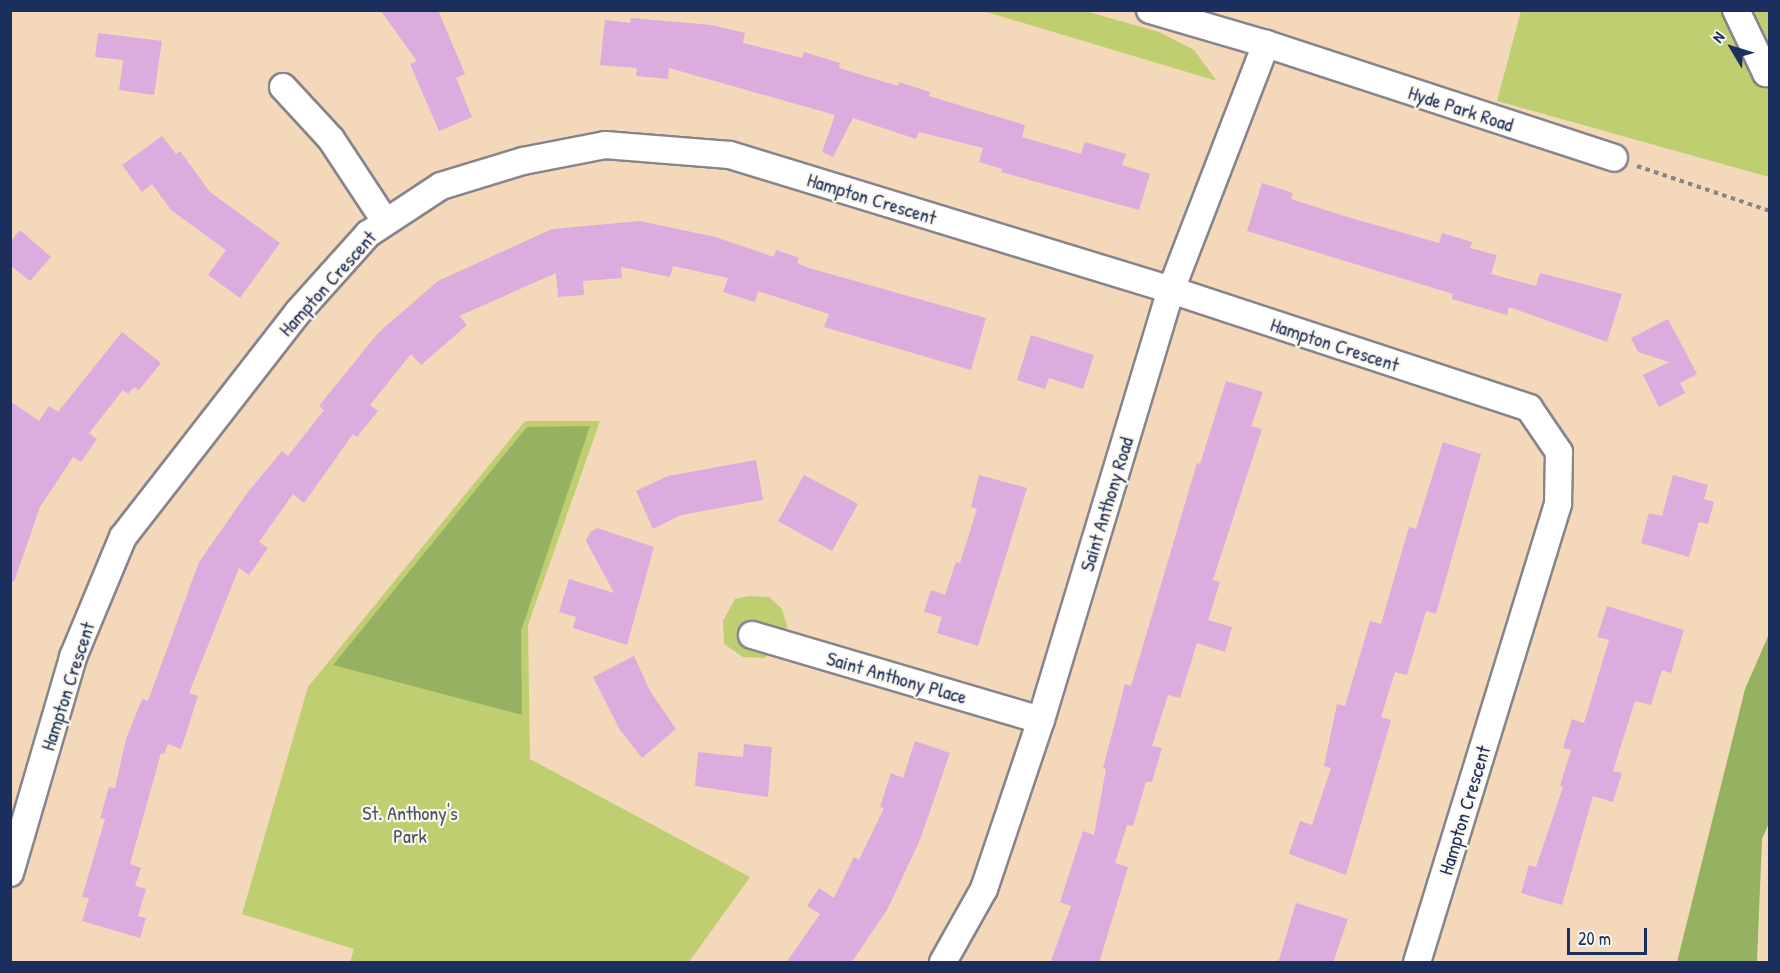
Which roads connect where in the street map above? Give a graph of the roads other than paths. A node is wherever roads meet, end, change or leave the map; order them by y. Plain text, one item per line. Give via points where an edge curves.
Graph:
1 (1736, 10) edge
2 (1156, 11) edge
3 (1266, 44) junction
4 (1770, 69) edge
5 (283, 87) dead end
6 (1614, 158) road end
7 (385, 221) junction
8 (1171, 290) junction
9 (752, 635) dead end
10 (1041, 720) junction
11 (10, 873) edge
12 (943, 963) edge
13 (1417, 963) edge

1 - 4 street via 1766,73
2 - 3 street, Hyde Park Road
3 - 6 street, Hyde Park Road
3 - 8 street, Saint Anthony Road
5 - 7 street via 331,139
7 - 8 street, Hampton Crescent via 441,186 522,161 605,145 730,155
7 - 11 street, Hampton Crescent via 368,234 298,312 123,537 73,657
8 - 10 street, Saint Anthony Road
8 - 13 street, Hampton Crescent via 1529,408 1559,452 1558,504
9 - 10 street, Saint Anthony Place
10 - 12 street, Saint Anthony Road via 984,890

